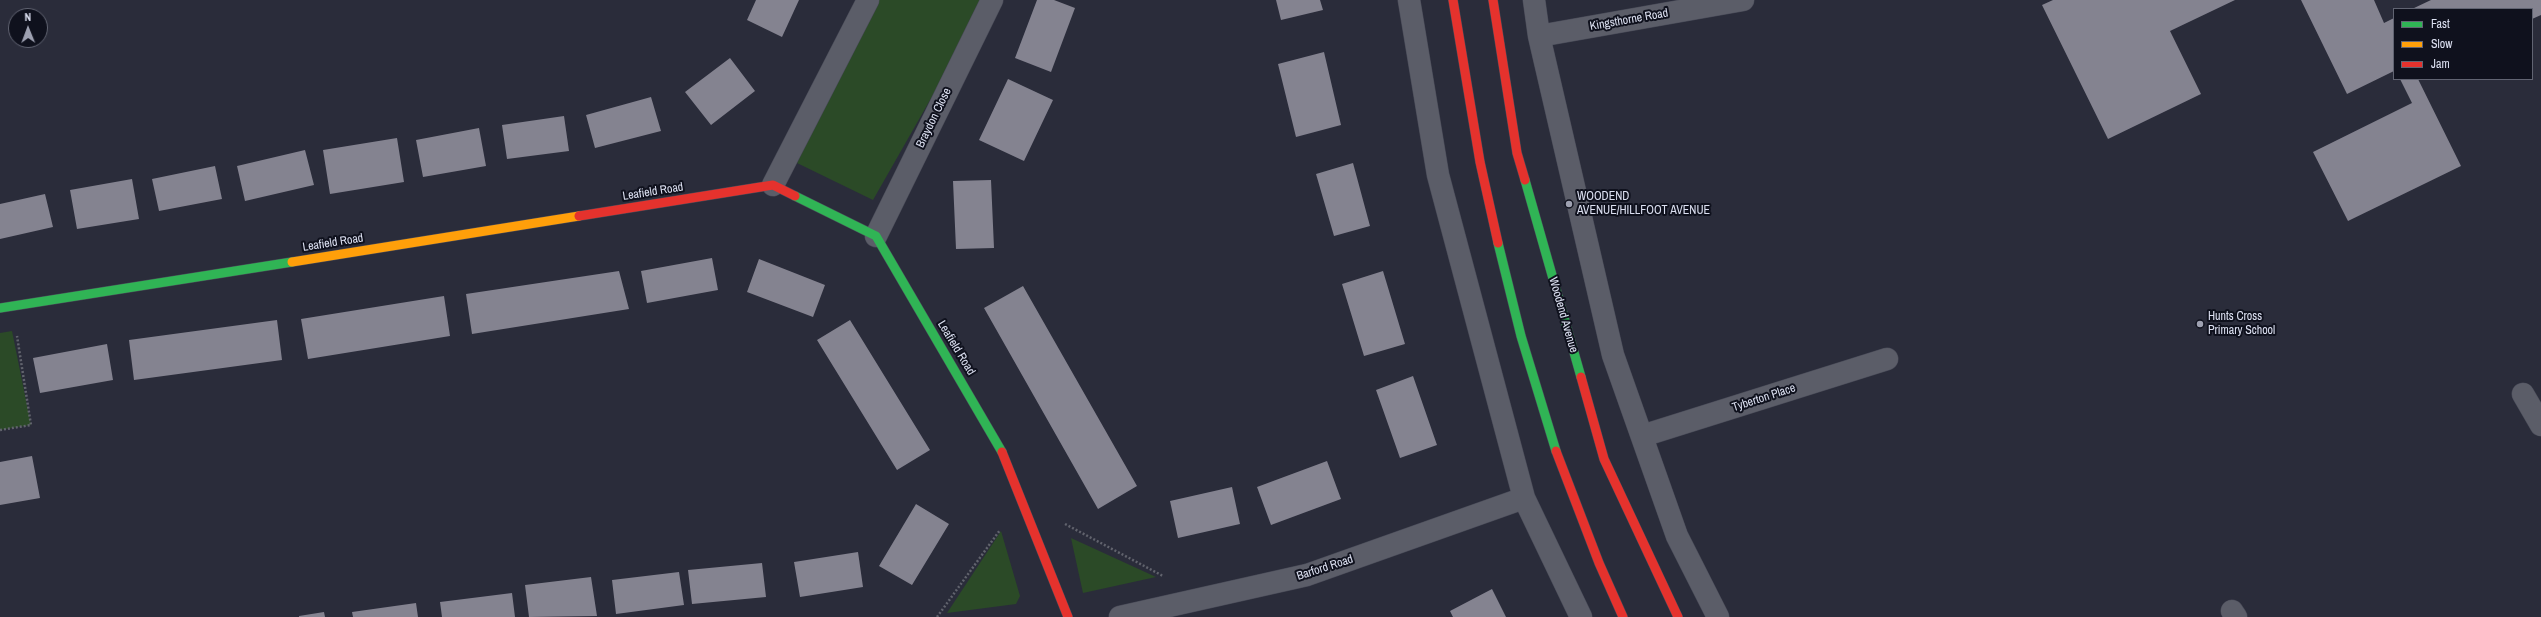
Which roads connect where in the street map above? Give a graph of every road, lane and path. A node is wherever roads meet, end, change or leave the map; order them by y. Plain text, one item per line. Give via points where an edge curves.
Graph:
1 (868, 0) edge
2 (992, 0) edge
3 (1409, 0) edge
4 (1453, 0) edge
5 (1493, 0) edge
6 (1534, 0) edge
7 (1743, 0) edge
8 (1540, 36) junction
9 (773, 185) junction
10 (876, 236) junction
11 (12, 306) junction
12 (0, 308) edge
13 (1887, 359) dead end
14 (2523, 394) dead end
15 (2541, 425) edge
16 (0, 430) edge
17 (1642, 436) junction
18 (1524, 498) junction
19 (1068, 617) edge
20 (1120, 617) edge
21 (1581, 617) edge
22 (1623, 617) edge
23 (1678, 617) edge
24 (1718, 617) edge

1 - 9 street
2 - 10 street, Braydon Close
3 - 18 street via 1438,175
4 - 22 street via 1480,162 1527,356 1569,486
5 - 23 street, Woodend Avenue via 1517,152 1604,459
6 - 8 street
7 - 8 street, Kingsthorne Road
8 - 17 street via 1613,355
9 - 10 street
9 - 11 street, Leafield Road
10 - 19 street, Leafield Road via 998,443
11 - 12 street, Leafield Road
11 - 16 path via 31,425
13 - 17 street, Tyberton Place
14 - 15 street
17 - 24 street via 1677,536
18 - 20 street, Barford Road via 1307,575
18 - 21 street

